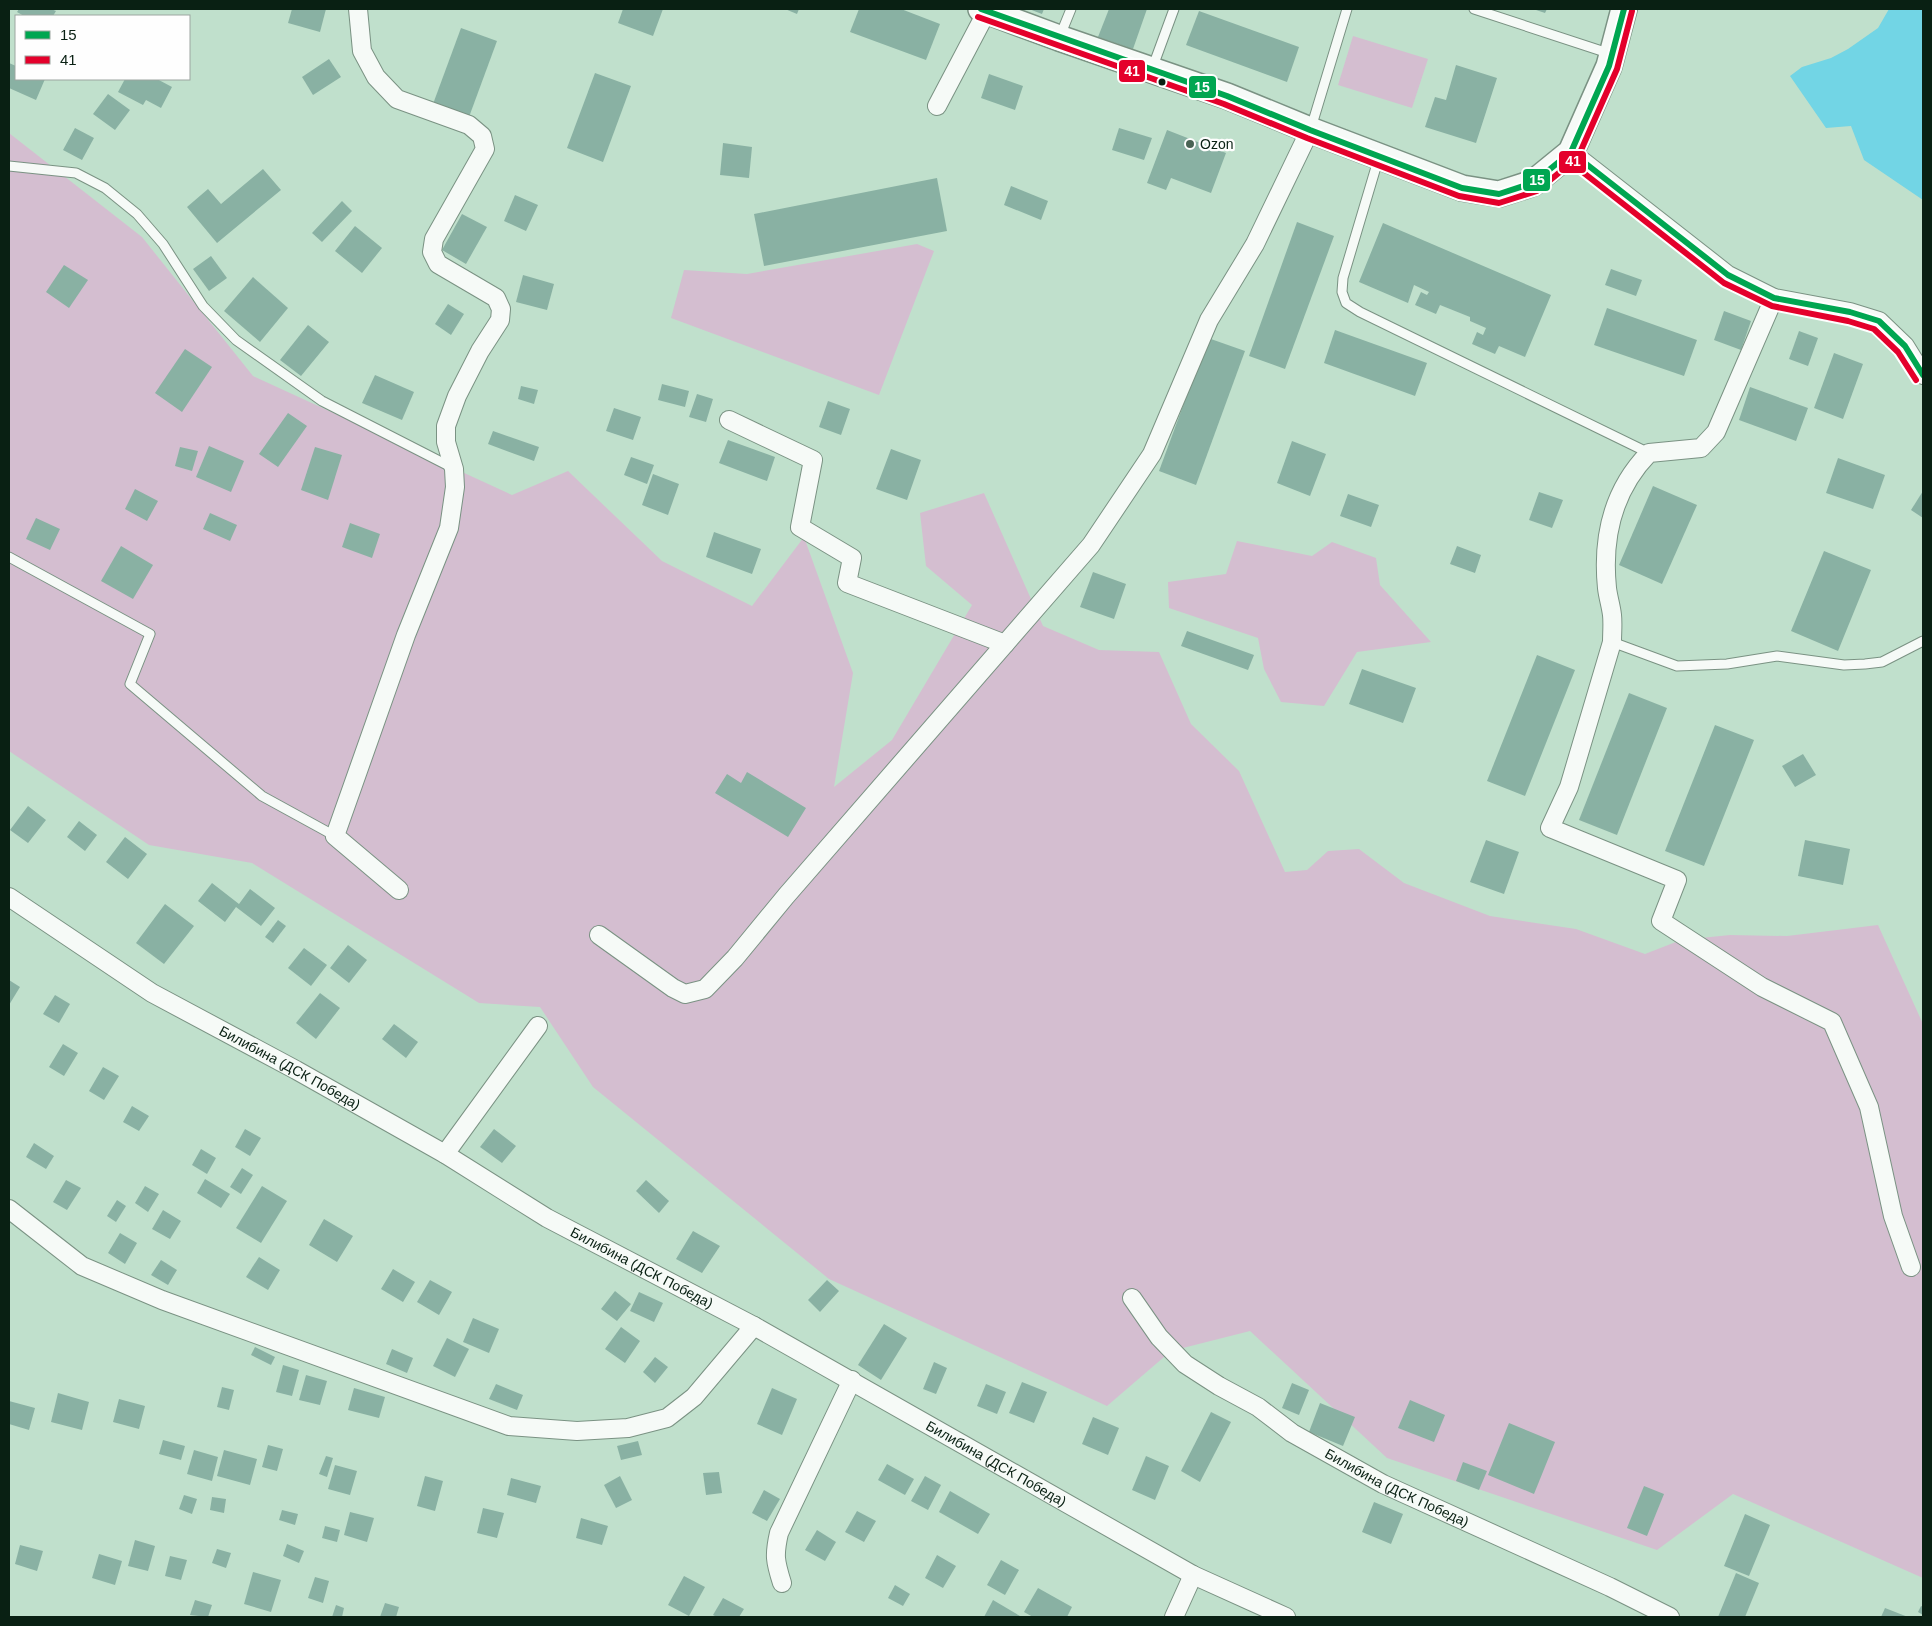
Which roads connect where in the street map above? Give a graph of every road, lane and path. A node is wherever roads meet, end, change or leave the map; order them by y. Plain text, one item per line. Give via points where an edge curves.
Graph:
1 (358, 9) edge
2 (1071, 9) edge
3 (1174, 9) edge
4 (1347, 9) edge
5 (1474, 9) edge
6 (1624, 9) edge
7 (984, 10) edge
8 (1484, 10) edge
9 (1059, 38) junction
10 (1612, 54) junction
11 (1152, 69) junction
12 (937, 106) dead end
13 (1310, 130) junction
14 (1570, 152) junction
15 (1380, 157) junction
16 (9, 166) edge
17 (1774, 298) junction
18 (1923, 375) edge
19 (729, 420) dead end
20 (1649, 453) junction
21 (454, 469) junction
22 (9, 557) edge
23 (1923, 641) edge
24 (1612, 642) junction
25 (1005, 644) junction
26 (335, 836) junction
27 (399, 890) dead end
28 (9, 897) edge
29 (599, 934) dead end
30 (538, 1026) dead end
31 (445, 1154) junction
32 (9, 1209) edge
33 (1911, 1267) dead end
34 (1132, 1298) dead end
35 (754, 1326) junction
36 (852, 1380) junction
37 (1193, 1575) junction
38 (782, 1583) dead end
39 (1174, 1617) edge
40 (1286, 1617) edge
41 (1670, 1617) edge

1 - 21 street via 362,51 376,76 397,99 470,125 482,136 485,149 434,239 432,252 438,264 496,298 501,309 500,320 457,396 446,426 446,442
2 - 9 lane
3 - 11 lane
4 - 13 lane
5 - 8 lane
6 - 10 main road
7 - 9 main road
7 - 12 street
8 - 10 lane
9 - 11 main road
10 - 14 main road
11 - 13 main road
13 - 15 main road
13 - 25 street via 1255,244 1209,320 1152,454 1091,545
14 - 15 main road via 1533,183 1500,194 1462,188
14 - 17 street via 1728,275
15 - 20 lane via 1343,278 1342,292 1346,303
16 - 21 lane via 76,173 105,188 136,214 163,244 203,306 236,340 322,401
17 - 18 street via 1850,312 1879,321 1905,346
17 - 20 street via 1716,432 1701,448
19 - 25 street via 812,460 800,527 852,558 847,583
20 - 24 street via 1634,468 1611,516 1607,587
21 - 26 street via 455,487 449,528 406,635
22 - 26 lane via 150,634 130,684 262,796
23 - 24 lane via 1882,662 1865,664 1844,665 1777,656 1727,664 1677,666
24 - 33 street via 1569,787 1550,828 1677,880 1660,921 1762,987 1832,1022 1869,1107 1893,1216
25 - 29 street via 735,958 704,989 685,994 679,991
26 - 27 street
28 - 31 street, Билибина (ДСК Победа) via 152,993
30 - 31 street
31 - 35 street, Билибина (ДСК Победа) via 547,1218
32 - 35 street via 82,1266 162,1300 509,1426 577,1431 628,1428 667,1418 694,1397
34 - 41 street, Билибина (ДСК Победа) via 1159,1337 1185,1364 1258,1407 1292,1433 1383,1484
35 - 36 street, Билибина (ДСК Победа)
36 - 37 street, Билибина (ДСК Победа)
36 - 38 street via 779,1532 775,1562
37 - 39 street
37 - 40 street, Билибина (ДСК Победа)

